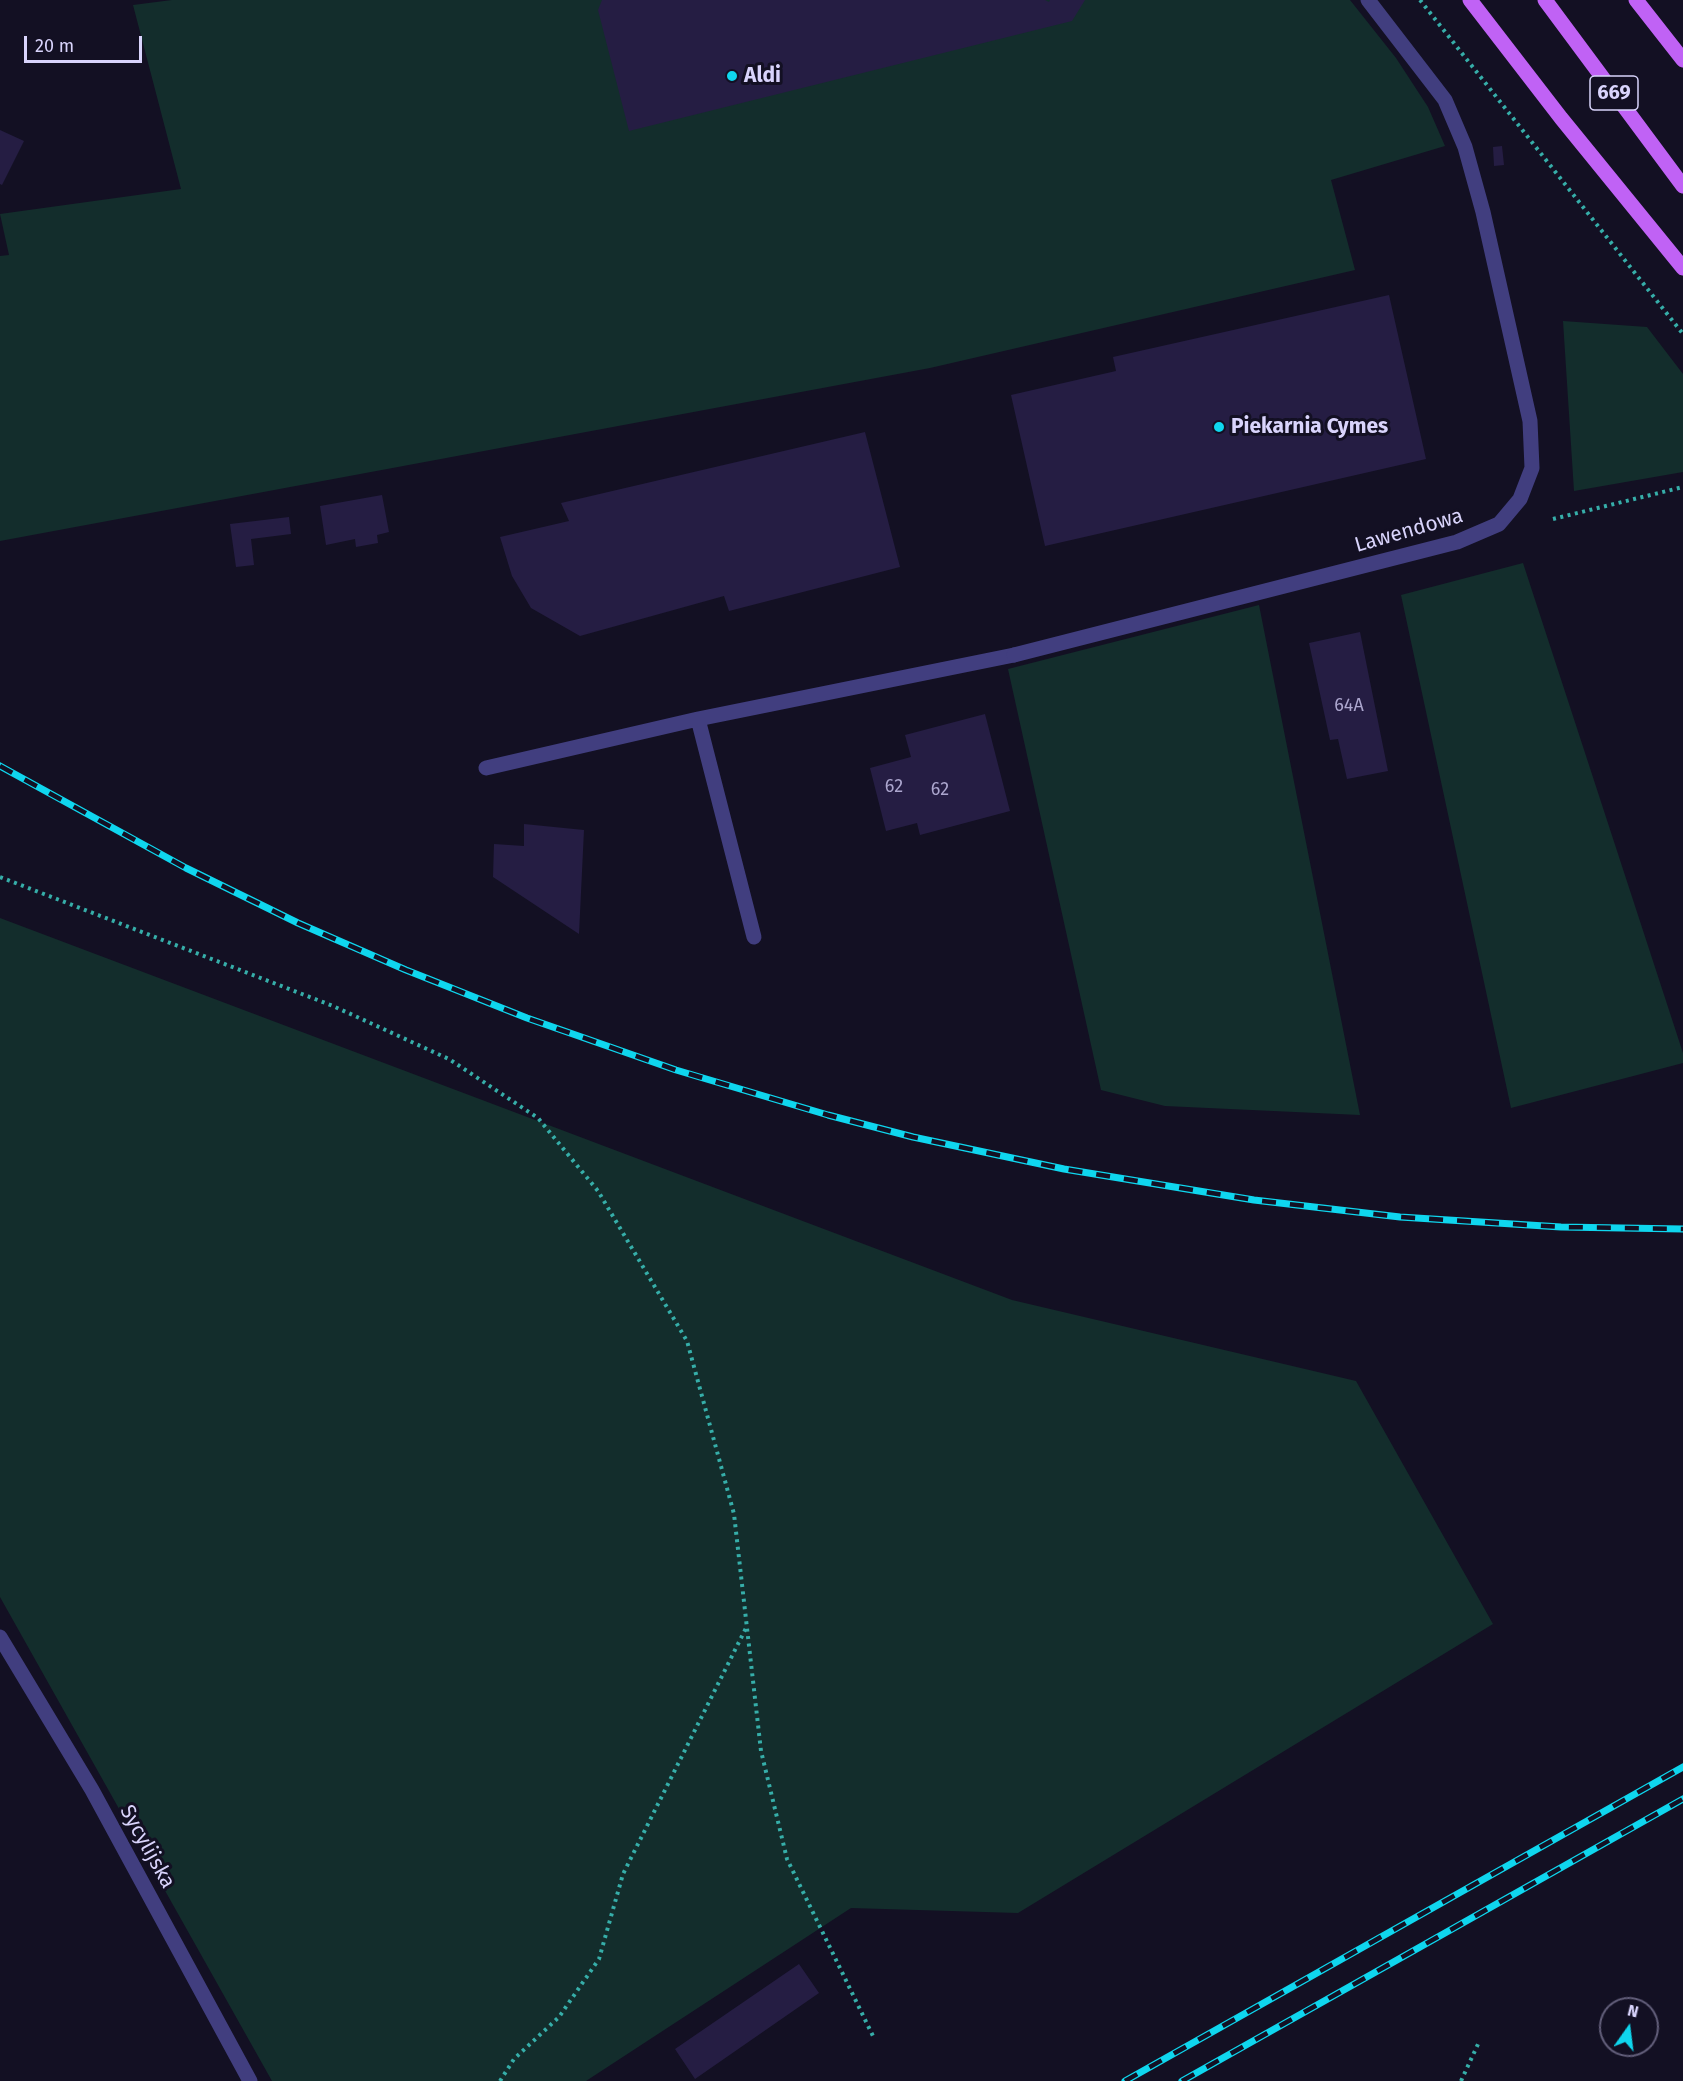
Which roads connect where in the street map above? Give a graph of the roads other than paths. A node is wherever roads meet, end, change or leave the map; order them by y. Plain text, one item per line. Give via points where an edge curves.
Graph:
1 (1368, 0) edge
2 (1470, 0) edge
3 (1545, 0) edge
4 (1636, 0) edge
5 (1683, 60) edge
6 (1683, 186) edge
7 (1683, 268) edge
8 (698, 719) junction
9 (486, 768) dead end
10 (754, 937) dead end
11 (0, 1637) edge
12 (250, 2081) edge

1 - 8 street, Lawendowa via 1445,100 1465,147 1483,212 1530,421 1532,468 1520,500 1499,524 1457,542 1014,655
2 - 7 main road
3 - 6 main road, 669
4 - 5 main road
8 - 9 street, Lawendowa
8 - 10 street
11 - 12 street, Sycylijska via 92,1790

